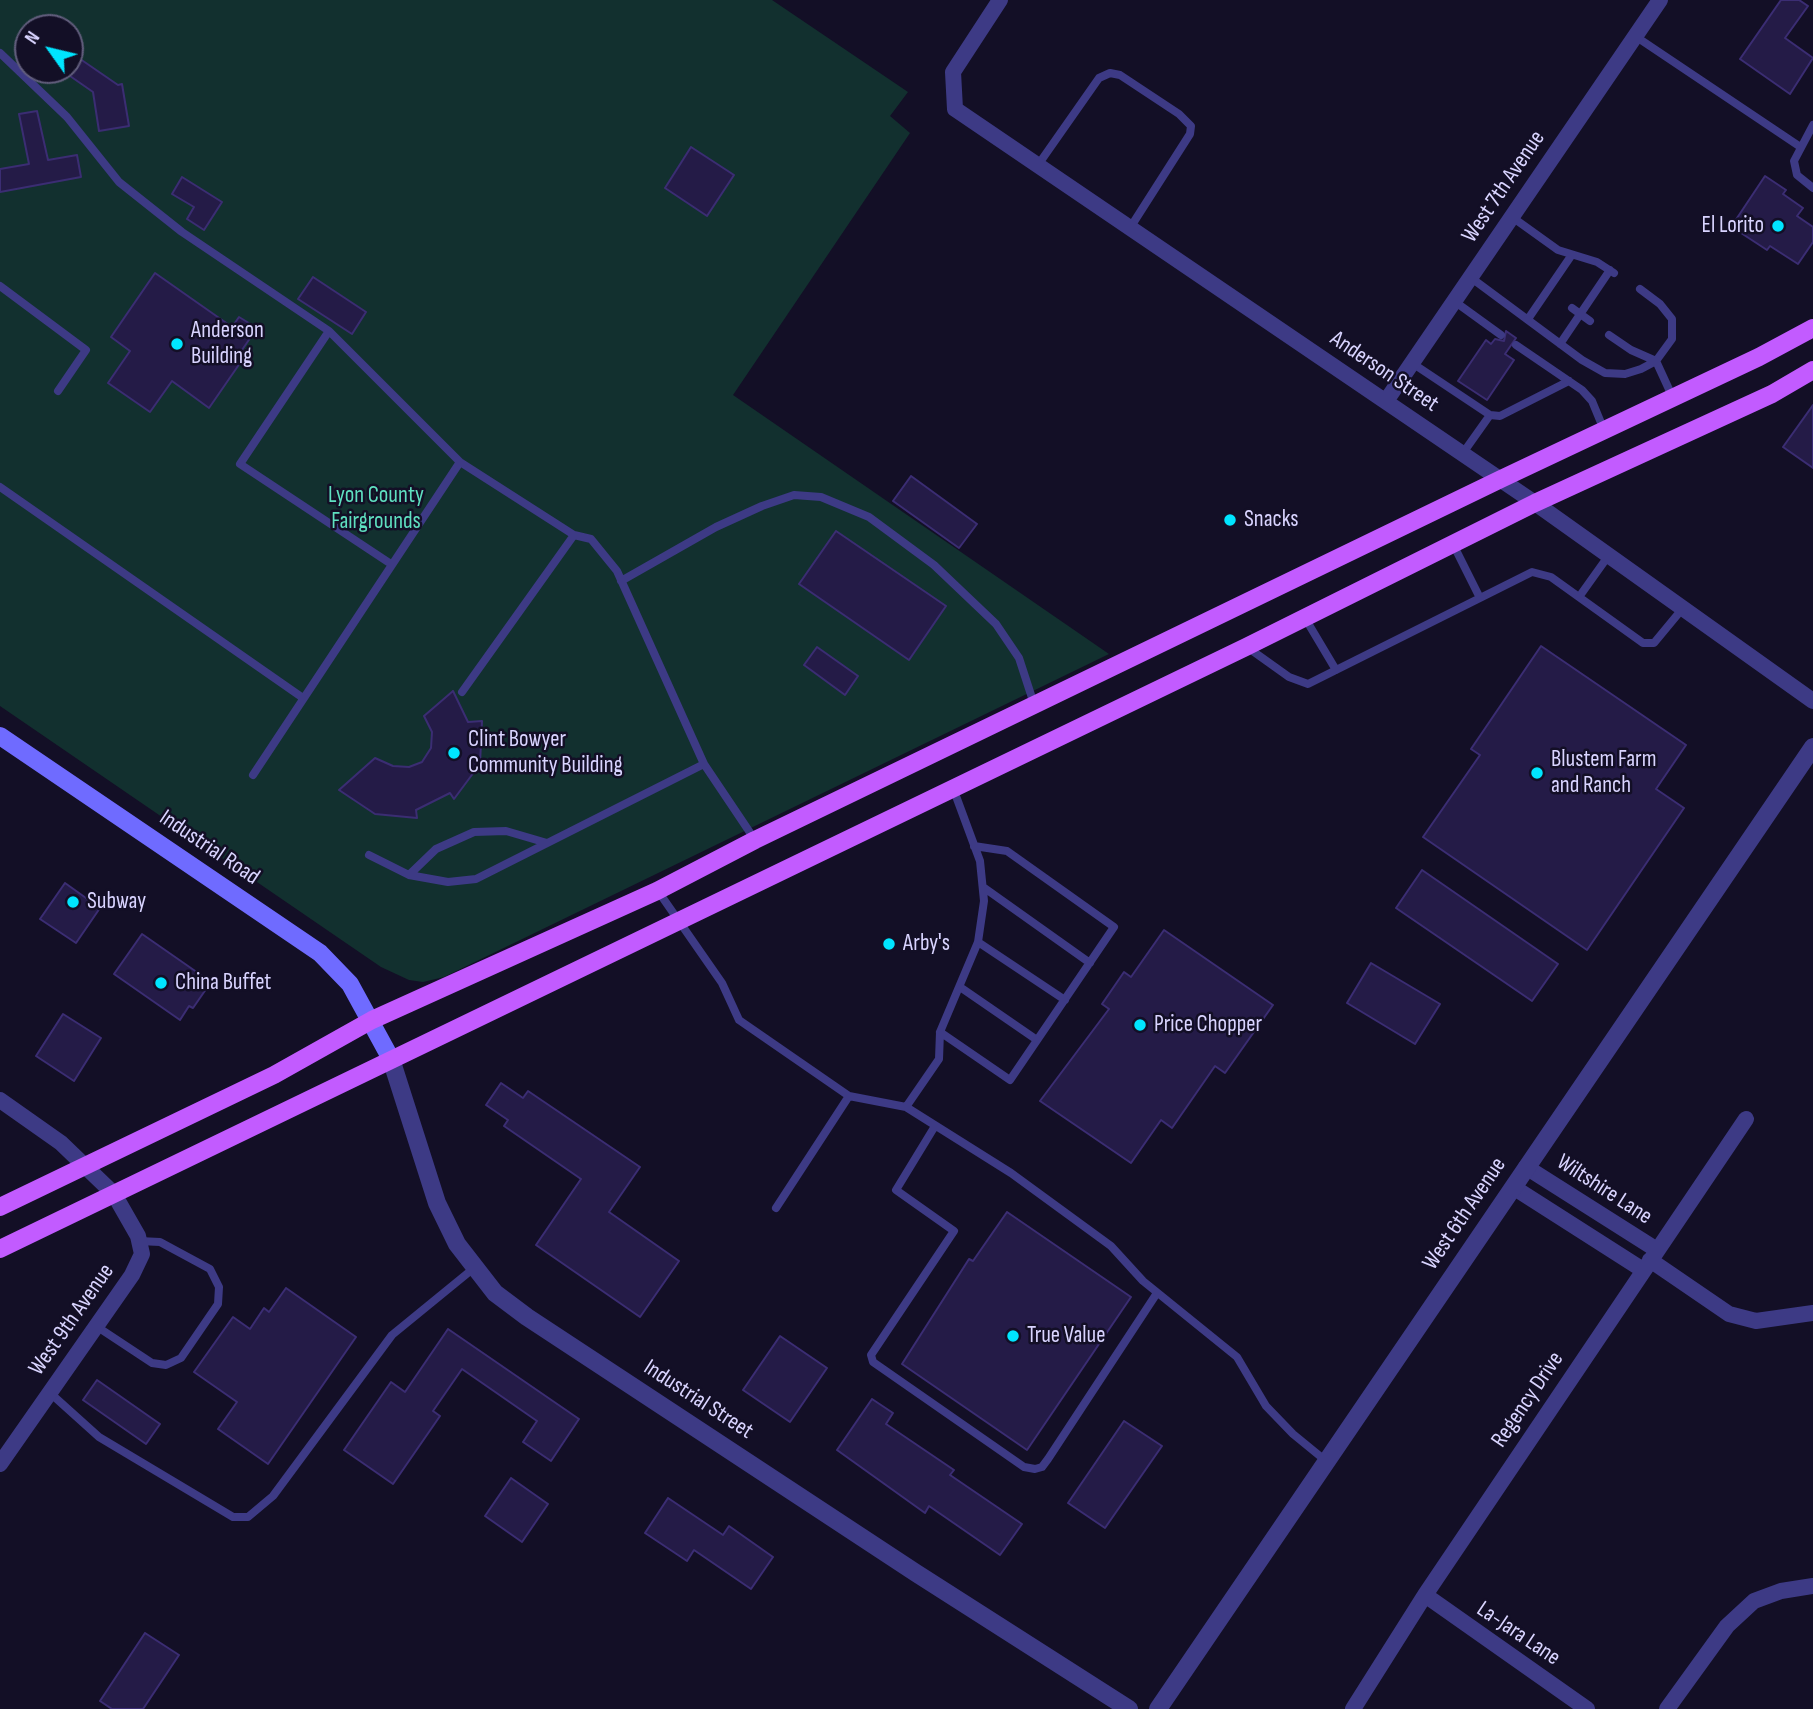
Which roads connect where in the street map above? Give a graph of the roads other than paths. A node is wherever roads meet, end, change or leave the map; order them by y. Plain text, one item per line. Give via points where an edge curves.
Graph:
1 (999, 0) edge
2 (1660, 0) edge
3 (1635, 36) junction
4 (0, 53) edge
5 (1813, 125) edge
6 (1799, 146) junction
7 (1038, 165) junction
8 (1813, 188) edge
9 (1511, 217) junction
10 (1130, 228) junction
11 (1571, 256) junction
12 (1470, 277) junction
13 (0, 286) edge
14 (1640, 289) dead end
15 (1547, 290) junction
16 (1557, 298) dead end
17 (1454, 302) junction
18 (1572, 308) dead end
19 (1580, 314) junction
20 (1528, 319) junction
21 (1590, 321) dead end
22 (1813, 328) edge
23 (329, 331) junction
24 (1501, 335) dead end
25 (1609, 335) dead end
26 (1560, 344) junction
27 (1516, 345) dead end
28 (1656, 361) junction
29 (1412, 363) junction
30 (1813, 370) edge
31 (1569, 381) junction
32 (58, 390) dead end
33 (1673, 398) junction
34 (1386, 401) junction
35 (1490, 415) junction
36 (1604, 430) junction
37 (1463, 453) junction
38 (460, 462) junction
39 (1501, 479) junction
40 (0, 487) edge
41 (1535, 503) junction
42 (574, 535) junction
43 (1453, 544) junction
44 (1609, 555) junction
45 (391, 564) junction
46 (621, 581) junction
47 (1479, 597) junction
48 (1579, 597) junction
49 (1683, 608) junction
50 (1304, 618) junction
51 (1246, 647) junction
52 (1336, 670) junction
53 (462, 692) dead end
54 (303, 698) junction
55 (1813, 701) edge
56 (1034, 705) junction
57 (0, 736) edge
58 (1813, 747) edge
59 (704, 764) junction
60 (253, 775) dead end
61 (953, 788) junction
62 (755, 840) junction
63 (547, 843) junction
64 (974, 846) junction
65 (369, 855) dead end
66 (409, 875) junction
67 (983, 887) junction
68 (657, 891) junction
69 (680, 920) junction
70 (978, 942) junction
71 (1090, 963) junction
72 (960, 987) junction
73 (1065, 1000) junction
74 (372, 1020) junction
75 (940, 1032) junction
76 (1037, 1040) junction
77 (391, 1059) junction
78 (849, 1096) junction
79 (0, 1100) edge
80 (906, 1107) junction
81 (1746, 1119) dead end
82 (935, 1126) junction
83 (85, 1166) junction
84 (1526, 1167) junction
85 (1513, 1187) junction
86 (114, 1194) junction
87 (0, 1207) edge
88 (776, 1208) dead end
89 (139, 1241) junction
90 (0, 1249) edge
91 (1650, 1260) junction
92 (474, 1268) junction
93 (1157, 1293) junction
94 (1813, 1313) edge
95 (96, 1326) junction
96 (49, 1392) junction
97 (1326, 1461) junction
98 (0, 1464) edge
99 (1813, 1586) edge
100 (1425, 1595) junction
101 (1129, 1709) edge
102 (1158, 1709) edge
103 (1353, 1709) edge
104 (1587, 1709) edge
105 (1667, 1709) edge

1 - 7 street, Anderson Street via 953,72 955,109
2 - 3 street, West 7th Avenue
3 - 6 lane
3 - 9 street, West 7th Avenue
4 - 23 lane via 67,117 119,182 182,232
5 - 6 lane
6 - 8 lane via 1794,161 1797,175
7 - 10 street, Anderson Street
7 - 10 lane via 1099,78 1120,75 1150,94 1191,126 1190,134
9 - 11 lane
9 - 12 street, West 7th Avenue
10 - 34 street, Anderson Street
11 - 15 lane
11 - 19 lane via 1612,271
12 - 17 street, West 7th Avenue
12 - 20 lane
13 - 32 lane via 86,351
14 - 28 lane via 1672,319 1672,339
15 - 16 lane
15 - 20 lane
17 - 24 lane
17 - 29 street, West 7th Avenue
18 - 19 lane
19 - 21 lane
19 - 26 lane
20 - 26 lane
22 - 33 main road
23 - 38 lane
23 - 45 lane via 240,464
25 - 28 lane
26 - 28 lane via 1605,373 1625,373
27 - 31 lane
28 - 33 lane
29 - 34 street, West 7th Avenue
29 - 35 lane
30 - 41 main road via 1772,394
31 - 35 lane via 1500,416
31 - 36 lane via 1592,401
33 - 36 main road
34 - 37 street, Anderson Street
35 - 37 lane
36 - 39 main road
37 - 39 street, Anderson Street
38 - 42 lane
38 - 45 lane
39 - 41 street, Anderson Street
39 - 56 main road
40 - 54 lane
41 - 43 main road
41 - 44 street, Anderson Street
42 - 46 lane via 591,539
42 - 53 lane
43 - 47 lane
43 - 50 main road
44 - 48 lane
44 - 49 street, Anderson Street
45 - 54 lane
46 - 56 lane via 762,506 794,495 821,497 869,517 934,565 996,624 1019,658
46 - 59 lane
47 - 48 lane via 1532,572 1551,577
47 - 52 lane
48 - 49 lane via 1643,643 1654,643
49 - 55 street, Anderson Street
50 - 51 main road
50 - 52 lane
51 - 52 lane via 1289,677 1308,684
51 - 61 main road
54 - 60 lane
56 - 62 main road
57 - 74 main road, Industrial Road via 320,953 351,984
58 - 84 street, West 6th Avenue
59 - 62 lane
59 - 63 lane
61 - 64 lane
61 - 69 main road
62 - 68 main road
63 - 66 lane via 476,879 448,882
63 - 66 lane via 506,831 474,832 436,849
64 - 67 lane
64 - 71 lane via 1007,851 1114,927
65 - 66 lane
67 - 70 lane
67 - 71 lane
68 - 69 lane
68 - 74 main road
69 - 77 main road
69 - 78 lane via 722,983 739,1020
70 - 72 lane
70 - 73 lane
71 - 73 lane
72 - 75 lane
72 - 76 lane
73 - 76 lane
74 - 77 main road, Industrial Street
74 - 83 main road via 274,1075
75 - 76 lane via 1010,1080
75 - 80 lane via 939,1059
77 - 86 main road
77 - 92 street, Industrial Street via 437,1203
78 - 80 lane
78 - 88 lane
79 - 83 street
80 - 82 lane
81 - 91 street, Regency Drive
82 - 93 lane via 1011,1173 1111,1246
82 - 93 lane via 896,1190 954,1231 871,1355 873,1362 1024,1467 1035,1469 1048,1459
83 - 86 street
83 - 87 main road
84 - 85 street, West 6th Avenue
84 - 91 street, Wiltshire Lane
85 - 91 street
85 - 97 street, West 6th Avenue
86 - 89 street
86 - 90 main road
89 - 95 street, West 9th Avenue via 142,1254 132,1275
89 - 95 lane via 160,1242 210,1269 219,1287 218,1304 181,1358 166,1365 152,1363
91 - 94 street, Wiltshire Lane via 1729,1314 1756,1321
91 - 100 street, Regency Drive
92 - 96 lane via 392,1335 273,1496 248,1517 233,1517 99,1437
92 - 101 street, Industrial Street via 495,1293 538,1325
93 - 97 lane via 1237,1357 1266,1406
95 - 96 street, West 9th Avenue
96 - 98 street, West 9th Avenue
97 - 102 street, West 6th Avenue
99 - 105 street via 1754,1601 1727,1626
100 - 103 street, Regency Drive
100 - 104 street, La-Jara Lane

